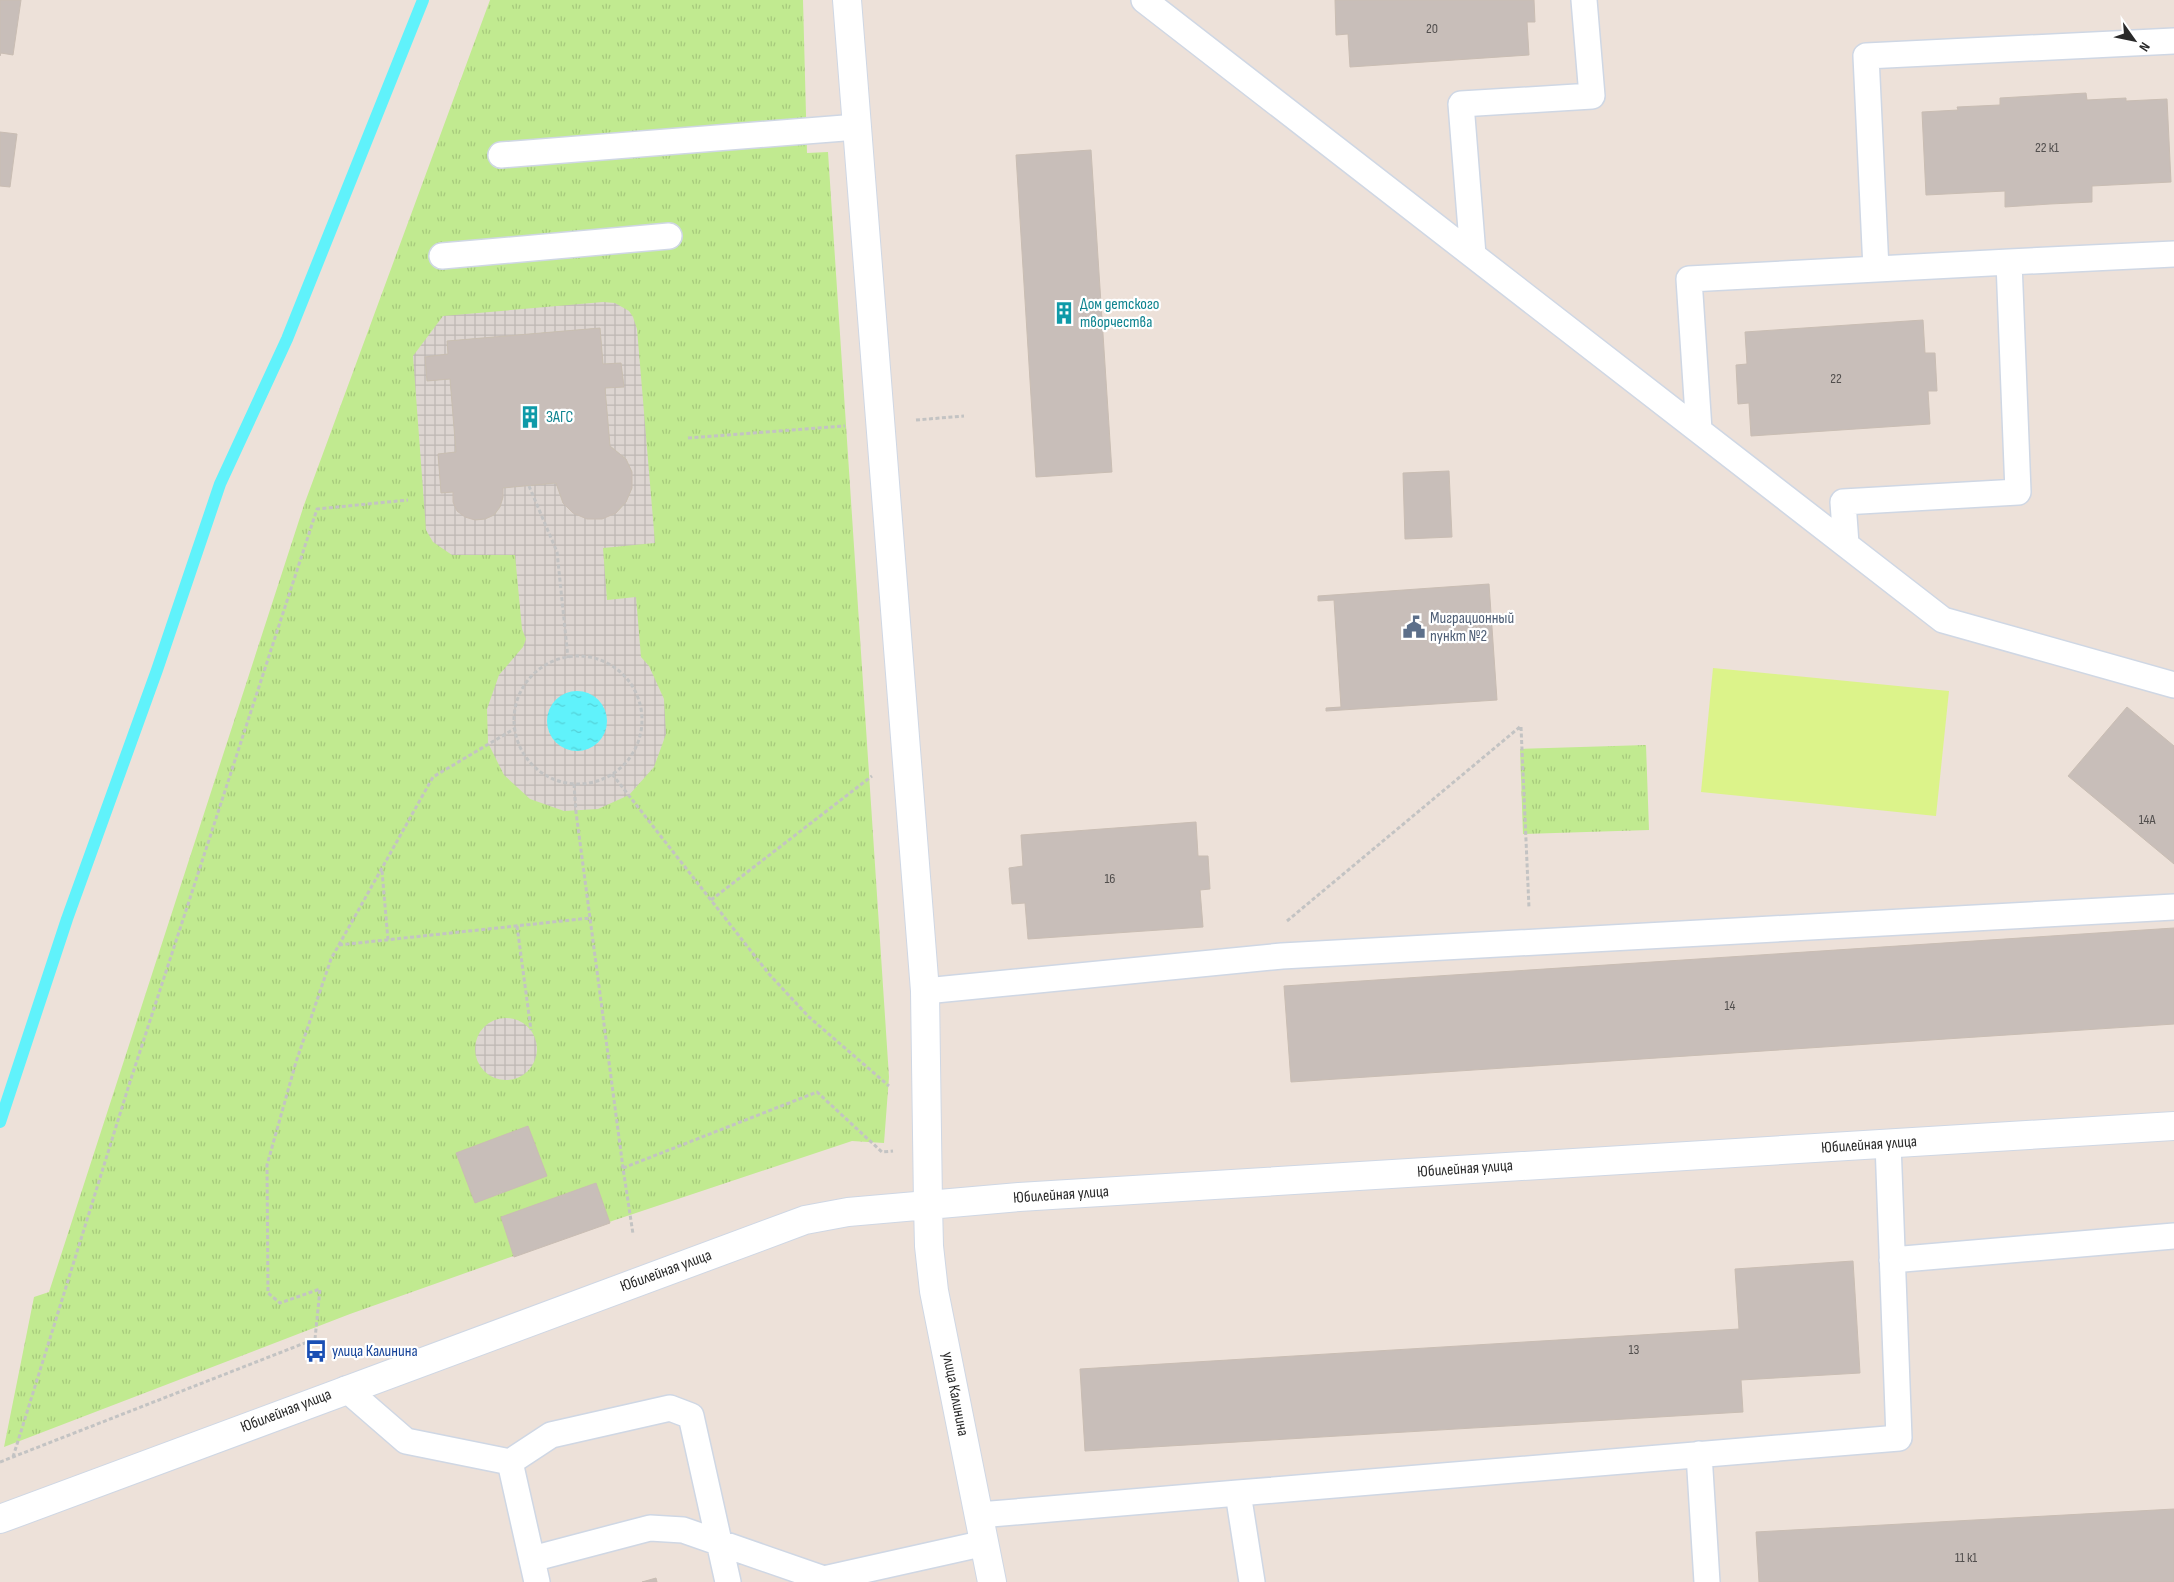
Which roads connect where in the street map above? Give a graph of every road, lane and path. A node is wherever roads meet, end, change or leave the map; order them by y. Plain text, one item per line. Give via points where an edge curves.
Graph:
1 (846, 0) edge
2 (1144, 0) edge
3 (1584, 0) edge
4 (2174, 41) edge
5 (857, 127) junction
6 (501, 155) dead end
7 (669, 236) dead end
8 (2174, 254) edge
9 (1473, 255) junction
10 (442, 256) dead end
11 (2009, 262) junction
12 (1876, 269) junction
13 (964, 416) dead end
14 (880, 423) junction
15 (1699, 430) junction
16 (688, 438) dead end
17 (529, 486) dead end
18 (408, 500) dead end
19 (1846, 544) junction
20 (568, 658) junction
21 (2174, 685) edge
22 (514, 729) junction
23 (908, 766) junction
24 (612, 774) junction
25 (574, 784) junction
26 (381, 869) junction
27 (711, 900) junction
28 (2174, 907) edge
29 (590, 918) junction
30 (1285, 922) dead end
31 (517, 926) junction
32 (388, 940) junction
33 (1531, 942) junction
34 (339, 945) junction
35 (925, 991) junction
36 (531, 1030) dead end
37 (895, 1090) dead end
38 (2174, 1126) edge
39 (891, 1143) dead end
40 (1888, 1143) junction
41 (927, 1149) junction
42 (890, 1152) junction
43 (623, 1168) junction
44 (928, 1204) junction
45 (633, 1234) dead end
46 (2174, 1236) edge
47 (1892, 1260) junction
48 (346, 1389) junction
49 (1699, 1454) junction
50 (13, 1458) junction
51 (0, 1462) edge
52 (510, 1462) junction
53 (1238, 1493) junction
54 (979, 1515) junction
55 (0, 1519) edge
56 (719, 1543) junction
57 (985, 1543) junction
58 (534, 1570) edge
59 (822, 1580) edge
60 (728, 1582) edge
61 (992, 1582) edge
62 (1252, 1582) edge
63 (1707, 1582) edge

1 - 5 main road, улица Калинина
2 - 9 lane
3 - 9 lane via 1592,96 1461,104
4 - 12 lane via 1866,56
5 - 6 lane
5 - 14 main road, улица Калинина
7 - 10 lane
8 - 11 lane
9 - 15 lane
11 - 12 lane
11 - 19 lane via 2018,492 1843,502
12 - 15 lane via 1689,279
13 - 14 path
14 - 16 path
14 - 23 main road, улица Калинина
15 - 19 lane
17 - 20 path via 558,552
18 - 50 path via 316,509 129,1085
19 - 21 lane via 1944,620
20 - 22 path via 553,661 534,673 520,691 514,712
20 - 24 path via 598,659 618,670 632,686 640,707 642,724 637,746 625,764
22 - 25 path via 524,757 540,773 560,783
22 - 26 path via 433,776
23 - 27 path via 880,770
23 - 35 main road, улица Калинина
24 - 25 path via 582,785
24 - 27 path
25 - 29 path
26 - 32 path
26 - 34 path
27 - 37 path via 768,974 809,1017
28 - 33 lane
29 - 31 path
29 - 43 path
30 - 33 path via 1521,726
31 - 32 path
31 - 36 path
32 - 34 path
33 - 35 lane via 1282,956
34 - 50 path via 331,959 296,1062 267,1166 268,1293 280,1303 320,1289 315,1339
35 - 41 main road, улица Калинина
38 - 40 main road, Юбилейная улица
39 - 42 path
40 - 44 main road, Юбилейная улица
40 - 47 lane
41 - 42 path
41 - 44 main road, улица Калинина
42 - 43 path via 882,1152 817,1092
43 - 45 path
44 - 48 main road, Юбилейная улица via 805,1220
44 - 54 main road, улица Калинина via 934,1290
46 - 47 lane
47 - 49 lane via 1899,1438
48 - 52 lane via 406,1441
48 - 55 main road, Юбилейная улица
49 - 53 lane
49 - 63 lane
50 - 51 path
52 - 56 lane via 551,1435 670,1408 691,1416
52 - 58 lane
53 - 54 lane
53 - 62 lane
54 - 57 main road, улица Калинина
56 - 58 lane via 683,1530 650,1528
56 - 59 lane
56 - 60 lane
57 - 59 lane
57 - 61 main road, улица Калинина

